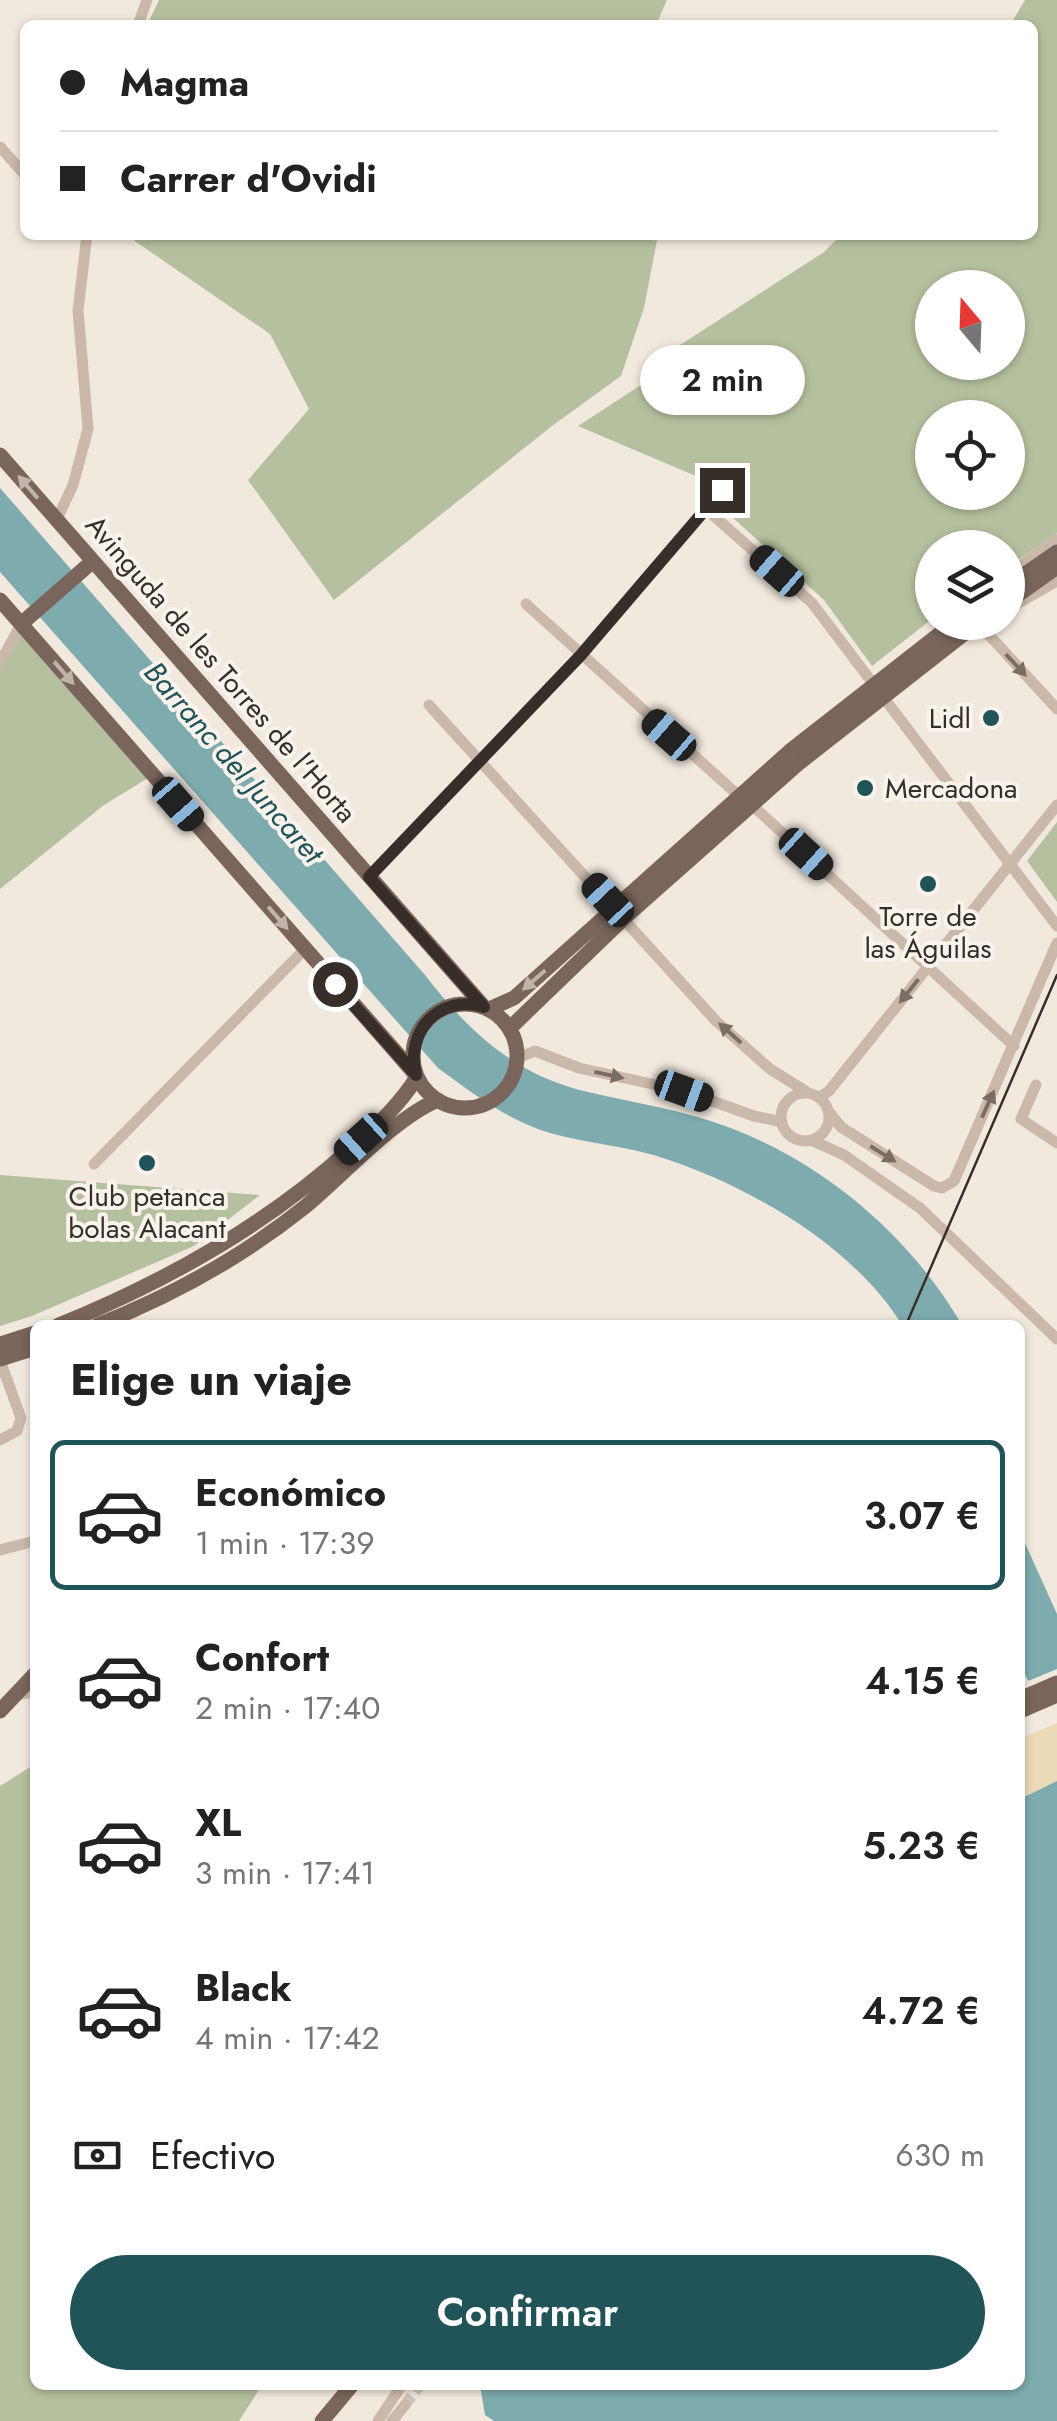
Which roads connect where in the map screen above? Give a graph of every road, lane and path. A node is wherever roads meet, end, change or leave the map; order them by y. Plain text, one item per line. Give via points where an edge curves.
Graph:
1 (0, 147) edge
2 (20, 169) edge
3 (84, 240) edge
4 (0, 455) edge
5 (722, 490) dead end
6 (706, 509) junction
7 (57, 520) junction
8 (1057, 538) edge
9 (1057, 552) edge
10 (93, 561) junction
11 (1025, 562) edge
12 (1057, 567) edge
13 (1025, 574) edge
14 (1057, 581) edge
15 (1025, 592) edge
16 (1025, 597) edge
17 (0, 600) edge
18 (526, 604) dead end
19 (27, 618) junction
20 (935, 640) edge
21 (954, 640) edge
22 (994, 640) edge
23 (580, 656) junction
24 (0, 663) edge
25 (878, 690) junction
26 (429, 705) dead end
27 (1057, 709) edge
28 (480, 762) junction
29 (745, 800) junction
30 (1057, 805) edge
31 (1011, 864) junction
32 (369, 877) junction
33 (619, 914) junction
34 (1057, 926) edge
35 (1057, 943) edge
36 (305, 949) junction
37 (930, 966) junction
38 (486, 1008) junction
39 (510, 1028) junction
40 (1014, 1046) junction
41 (518, 1058) junction
42 (417, 1076) junction
43 (1036, 1085) dead end
44 (807, 1092) junction
45 (820, 1097) junction
46 (438, 1100) junction
47 (830, 1113) junction
48 (782, 1122) junction
49 (827, 1128) junction
50 (811, 1140) junction
51 (1057, 1142) edge
52 (844, 1155) junction
53 (94, 1164) dead end
54 (70, 1320) edge
55 (109, 1320) edge
56 (1055, 1334) edge
57 (30, 1335) edge
58 (0, 1344) edge
59 (30, 1350) edge
60 (0, 1360) edge
61 (0, 1440) edge
62 (30, 1541) edge
63 (0, 1550) edge
64 (30, 1679) edge
65 (1057, 1682) edge
66 (30, 1693) edge
67 (14, 1695) junction
68 (1057, 1695) edge
69 (1027, 1702) edge
70 (0, 1710) edge
71 (348, 2390) edge
72 (362, 2390) edge
73 (399, 2390) tunnel mouth
74 (405, 2404) tunnel mouth
75 (322, 2421) edge
76 (336, 2421) edge
77 (378, 2421) edge
78 (392, 2421) edge

1 - 2 street
3 - 7 street via 78,310 88,429
7 -> 4 main road, Avinguda de les Torres de l'Horta
5 - 6 street
6 - 23 street
6 - 25 street via 812,603
7 - 10 main road, Avinguda de les Torres de l'Horta
8 - 11 street
9 - 13 main road
10 - 19 main road
10 - 32 main road, Avinguda de les Torres de l'Horta
12 - 15 main road
14 - 16 street
17 - 19 main road
18 - 23 street
19 - 24 street
19 -> 36 main road
20 - 25 main road
21 - 25 main road
22 -> 27 street
23 - 28 street
23 - 29 street
25 - 29 main road
25 - 31 street
26 - 28 street
28 - 32 street
28 - 33 street
29 - 33 main road
29 - 37 street
30 - 31 street
31 - 34 street
31 - 37 street
32 - 38 main road, Avinguda de les Torres de l'Horta
33 -> 38 main road via 514,998
33 - 39 main road
44 -> 33 street via 716,1021
35 - 40 street
36 - 42 main road
36 - 53 street
37 - 40 street
37 -> 45 street
38 - 39 main road
38 - 42 main road via 456,1004 429,1018 413,1052
39 - 41 main road
47 -> 40 street via 841,1127 942,1188 954,1181
41 - 46 main road via 508,1086 490,1102 462,1108
41 -> 48 street via 535,1051
42 - 46 main road
42 - 54 main road via 401,1103 292,1198 171,1276
43 - 51 street via 1021,1119
44 - 45 street
44 - 48 street via 785,1102
45 - 47 street
46 - 55 main road via 411,1114 301,1210 241,1251
47 - 49 street
48 - 50 street via 791,1137
49 - 50 street
49 - 52 street
50 - 52 street
52 - 56 street via 920,1208
57 - 58 main road
59 - 60 main road
60 - 61 street via 22,1418 17,1432
62 - 63 street
64 - 67 main road
65 - 69 main road
66 - 67 street
67 - 70 main road
68 - 69 main road
71 - 75 main road
72 - 76 main road
73 - 77 street
74 - 78 street

